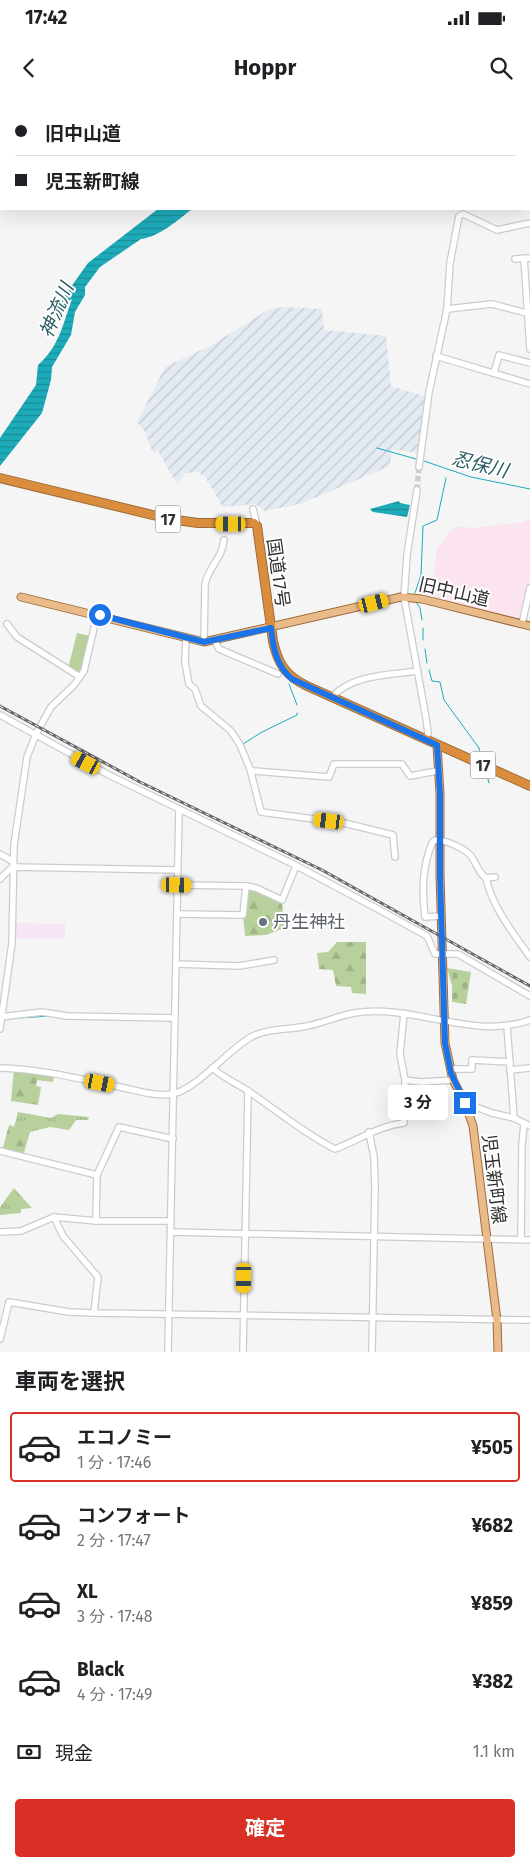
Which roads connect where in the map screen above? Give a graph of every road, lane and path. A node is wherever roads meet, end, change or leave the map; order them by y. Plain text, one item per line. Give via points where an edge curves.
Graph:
1 (530, 222) edge
2 (527, 258) edge
3 (515, 259) dead end
4 (447, 309) junction
5 (529, 314) edge
6 (530, 349) edge
7 (436, 356) junction
8 (530, 363) edge
9 (494, 373) junction
10 (530, 384) edge
11 (419, 467) tunnel mouth
12 (0, 478) edge
13 (417, 490) tunnel mouth
14 (253, 509) dead end
15 (257, 526) junction
16 (224, 540) dead end
17 (530, 588) edge
18 (20, 597) dead end
19 (404, 597) junction
20 (97, 615) junction
21 (7, 624) dead end
22 (522, 624) junction
23 (530, 626) edge
24 (271, 628) junction
25 (186, 638) junction
26 (214, 639) junction
27 (204, 642) junction
28 (418, 671) junction
29 (278, 674) dead end
30 (80, 677) junction
31 (332, 698) junction
32 (0, 715) edge
33 (36, 734) junction
34 (426, 740) junction
35 (437, 745) junction
36 (250, 769) junction
37 (437, 771) junction
38 (530, 786) edge
39 (179, 810) junction
40 (440, 840) junction
41 (0, 854) edge
42 (395, 856) dead end
43 (12, 864) junction
44 (296, 866) junction
45 (178, 870) junction
46 (486, 878) junction
47 (495, 878) dead end
48 (0, 879) edge
49 (177, 885) junction
50 (246, 886) junction
51 (177, 914) junction
52 (441, 916) junction
53 (442, 954) junction
54 (530, 957) edge
55 (274, 960) dead end
56 (176, 964) junction
57 (530, 996) edge
58 (404, 1013) junction
59 (1, 1017) edge
60 (175, 1018) junction
61 (530, 1020) edge
62 (444, 1021) junction
63 (507, 1026) junction
64 (0, 1029) edge
65 (510, 1062) junction
66 (0, 1068) edge
67 (212, 1068) junction
68 (530, 1068) edge
69 (450, 1069) junction
70 (510, 1070) junction
71 (405, 1080) junction
72 (453, 1080) junction
73 (248, 1091) junction
74 (173, 1094) junction
75 (465, 1103) junction
76 (514, 1118) junction
77 (527, 1125) edge
78 (369, 1132) junction
79 (173, 1139) junction
80 (0, 1151) edge
81 (97, 1175) junction
82 (54, 1217) junction
83 (96, 1221) junction
84 (171, 1221) junction
85 (0, 1232) edge
86 (171, 1232) junction
87 (245, 1234) junction
88 (374, 1236) junction
89 (486, 1238) junction
90 (521, 1240) junction
91 (530, 1240) edge
92 (0, 1301) edge
93 (9, 1302) junction
94 (94, 1313) junction
95 (169, 1314) junction
96 (243, 1315) junction
97 (373, 1317) junction
98 (496, 1320) junction
99 (530, 1320) edge
100 (0, 1339) edge
101 (168, 1352) edge
102 (243, 1352) edge
103 (372, 1352) edge
104 (498, 1352) edge

1 - 4 street via 497,230 470,216 459,215 450,262
2 - 3 street
2 - 5 street
4 - 5 street via 492,304
4 - 7 street
5 - 6 street
7 - 9 street
7 - 11 street
8 - 9 street via 499,354
9 - 10 street
12 - 15 highway, 17 via 169,519 198,524 252,522
13 - 19 street
14 - 15 street
15 - 24 highway, 国道17号 / 17
16 - 27 street via 220,557 205,584
17 - 22 street
18 - 20 main road, 旧中山道
19 - 22 main road, 旧中山道
19 - 24 main road, 旧中山道
19 - 28 street
20 - 25 main road, 旧中山道
20 - 30 street via 88,658
21 - 30 street via 17,637
22 - 23 main road, 旧中山道
24 - 26 main road, 旧中山道
24 - 31 highway, 国道17号 / 17 via 276,656 283,670 292,679
25 - 27 main road, 旧中山道
25 - 36 street via 185,662 189,684 195,689 201,706 231,731
26 - 27 main road, 旧中山道
26 - 29 street via 219,649
28 - 31 street via 362,680 340,690
28 - 34 street via 428,727
30 - 33 street via 55,702
31 - 34 highway, 17
32 - 33 street
33 - 39 street
33 - 43 street via 22,778
34 - 35 highway, 17
35 - 37 main road, 児玉新町線
35 - 38 highway, 17
36 - 37 street via 328,777 335,764 401,764 410,776
36 - 42 street via 261,812 344,823 393,835
37 - 40 main road, 児玉新町線
39 - 44 street
39 - 45 street
40 - 46 street via 472,857 479,873
40 - 52 main road, 児玉新町線
40 - 52 street via 432,841 423,869 422,890 425,917
41 - 43 street
43 - 45 street
43 - 48 street
43 - 59 street via 11,953
44 - 50 street via 282,900
44 - 53 street via 426,935 434,953
45 - 49 street
46 - 47 street
46 - 54 street via 508,924
49 - 50 street
49 - 51 street
50 - 51 street via 243,915
51 - 56 street
52 - 53 main road, 児玉新町線
53 - 57 street via 458,954
53 - 62 main road, 児玉新町線
55 - 56 street via 239,966
56 - 60 street
58 - 62 street
58 - 67 street via 354,1013 309,1026 264,1032 250,1038
58 - 71 street via 400,1054
59 - 60 street via 42,1012 68,1016
59 - 64 street
60 - 74 street
61 - 63 street
62 - 63 street
62 - 69 main road, 児玉新町線
63 - 65 street
65 - 69 street via 472,1060 472,1069
65 - 70 street
66 - 74 street via 34,1070
67 - 73 street
67 - 74 street
68 - 70 street
69 - 72 main road, 児玉新町線
70 - 76 street
71 - 72 street
71 - 78 street via 404,1123
72 - 75 main road, 児玉新町線
73 - 78 street via 335,1149
73 - 87 street
74 - 79 street
75 - 76 street
75 - 89 main road, 児玉新町線 via 473,1126
76 - 77 street
77 - 90 street via 522,1145
78 - 88 street via 374,1157
79 - 81 street via 119,1127
79 - 84 street
80 - 81 street
81 - 83 street
82 - 83 street
82 - 85 street via 21,1231
82 - 94 street via 63,1236 98,1277
83 - 84 street
84 - 86 street
86 - 87 street
86 - 95 street
87 - 88 street
87 - 96 street
88 - 89 street
88 - 97 street
89 - 90 street
89 - 98 main road, 児玉新町線
90 - 91 street
92 - 93 street
93 - 94 street
93 - 100 street
94 - 95 street
95 - 96 street
95 - 101 street
96 - 97 street
96 - 102 street
97 - 98 street
97 - 103 street
98 - 99 street
98 - 104 main road, 児玉新町線

